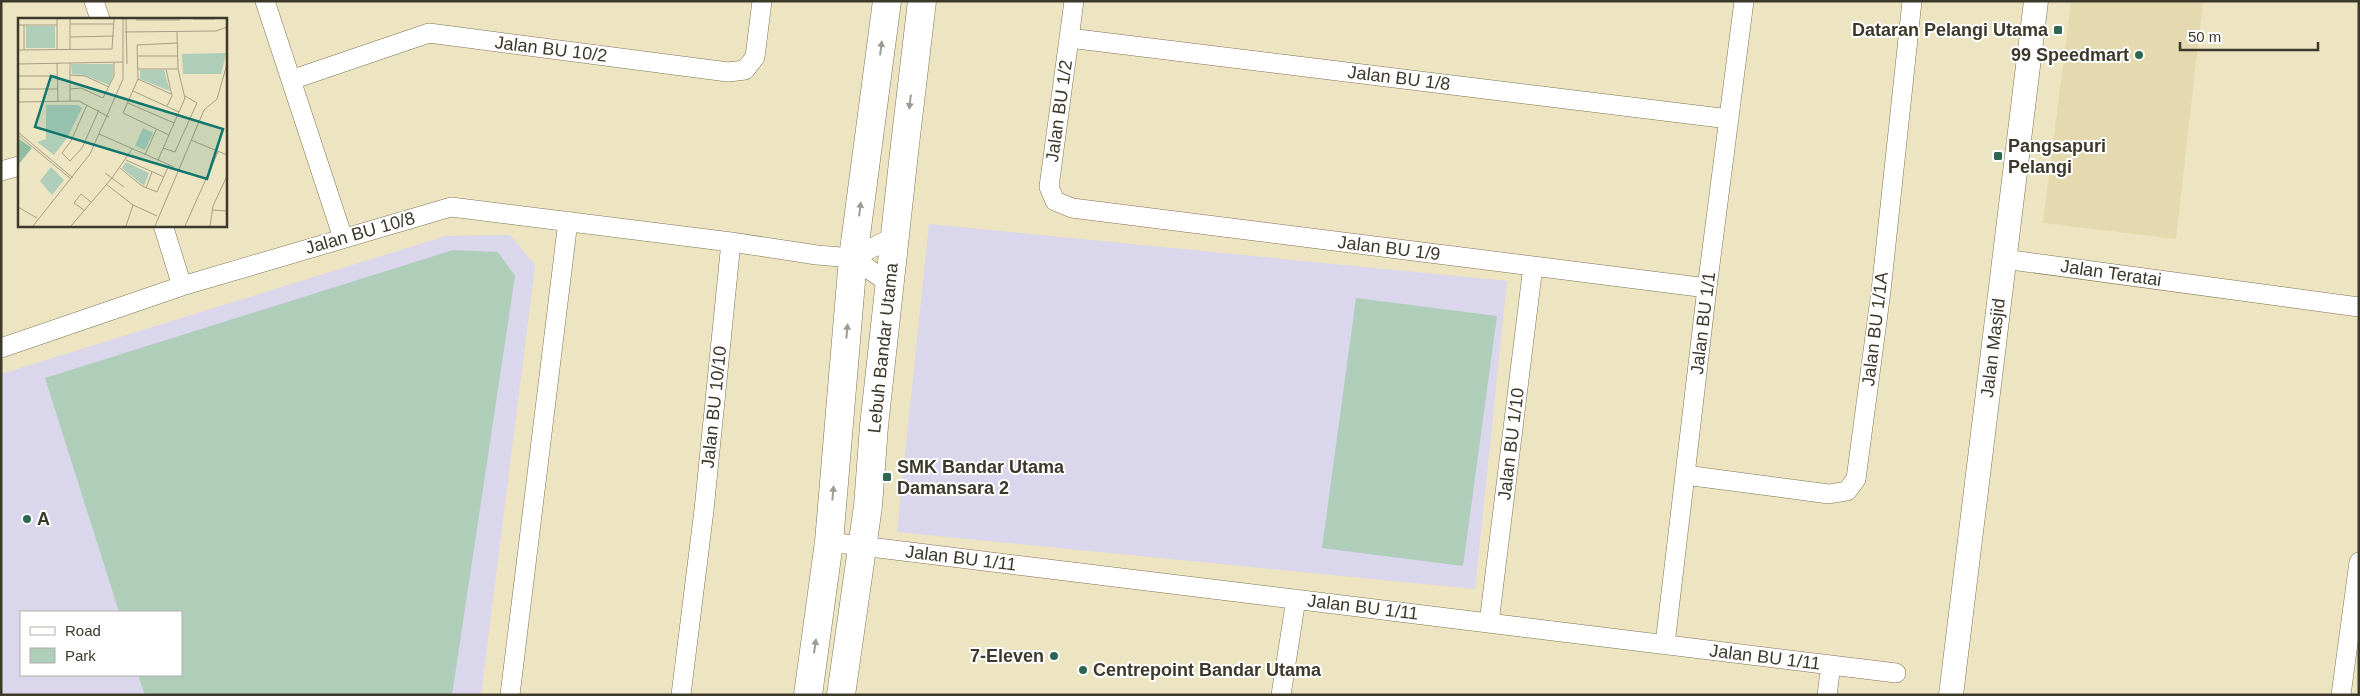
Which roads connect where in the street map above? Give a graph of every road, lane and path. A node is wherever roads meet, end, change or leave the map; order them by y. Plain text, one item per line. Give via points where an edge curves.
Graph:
1 (94, 1) edge
2 (265, 1) edge
3 (762, 1) edge
4 (887, 1) edge
5 (922, 1) edge
6 (1074, 1) edge
7 (1744, 1) edge
8 (1912, 1) edge
9 (2036, 1) edge
10 (100, 18) edge
11 (1069, 38) junction
12 (291, 80) junction
13 (1729, 119) junction
14 (18, 166) edge
15 (1, 171) edge
16 (1072, 208) joint
17 (568, 220) junction
18 (163, 226) edge
19 (895, 236) junction
20 (343, 238) junction
21 (731, 242) junction
22 (853, 258) junction
23 (2004, 259) junction
24 (1533, 266) junction
25 (890, 284) junction
26 (182, 286) junction
27 (1707, 288) junction
28 (2359, 307) edge
29 (1, 348) edge
30 (1685, 475) junction
31 (829, 542) junction
32 (863, 546) junction
33 (2359, 562) edge
34 (1296, 599) junction
35 (1489, 623) junction
36 (1665, 644) junction
37 (1831, 665) junction
38 (1896, 673) dead end
39 (510, 695) edge
40 (681, 695) edge
41 (808, 695) edge
42 (841, 695) edge
43 (1281, 695) edge
44 (1827, 695) edge
45 (1951, 695) edge
46 (2341, 695) edge

1 - 10 street
2 - 12 street
3 - 12 street, Jalan BU 10/2 via 755,57 745,70 728,72 429,33
22 -> 4 main road, Lebuh Bandar Utama
5 -> 19 main road, Lebuh Bandar Utama
6 - 11 street, Jalan BU 1/2
7 - 13 street, Jalan BU 1/1
8 - 30 street, Jalan BU 1/1A via 1881,291 1856,479 1847,492 1829,494
9 - 23 street, Jalan Masjid
11 - 13 street, Jalan BU 1/8
11 - 16 street, Jalan BU 1/2 via 1049,187 1055,202
12 - 20 street
13 - 27 street, Jalan BU 1/1
14 - 15 street
16 - 24 street, Jalan BU 1/9
17 - 20 street, Jalan BU 10/8 via 451,207
17 - 21 street, Jalan BU 10/8
17 - 39 street
18 - 26 street
19 - 22 street
19 - 25 main road, Lebuh Bandar Utama
20 - 26 street, Jalan BU 10/8
21 - 22 street
21 - 40 street, Jalan BU 10/10 via 704,510
22 - 25 street
31 -> 22 main road, Lebuh Bandar Utama
23 - 28 street, Jalan Teratai
23 - 45 street, Jalan Masjid
24 - 27 street, Jalan BU 1/9
24 - 35 street, Jalan BU 1/10
25 - 32 main road, Lebuh Bandar Utama
26 - 29 street, Jalan BU 10/8
27 - 30 street, Jalan BU 1/1
30 - 36 street, Jalan BU 1/1
31 - 32 street, Jalan BU 1/11
41 -> 31 main road, Lebuh Bandar Utama
32 - 34 street, Jalan BU 1/11
32 - 42 main road, Lebuh Bandar Utama
33 - 46 street
34 - 35 street, Jalan BU 1/11
34 - 43 street
35 - 36 street, Jalan BU 1/11
36 - 37 street, Jalan BU 1/11
37 - 38 street, Jalan BU 1/11
37 - 44 street

